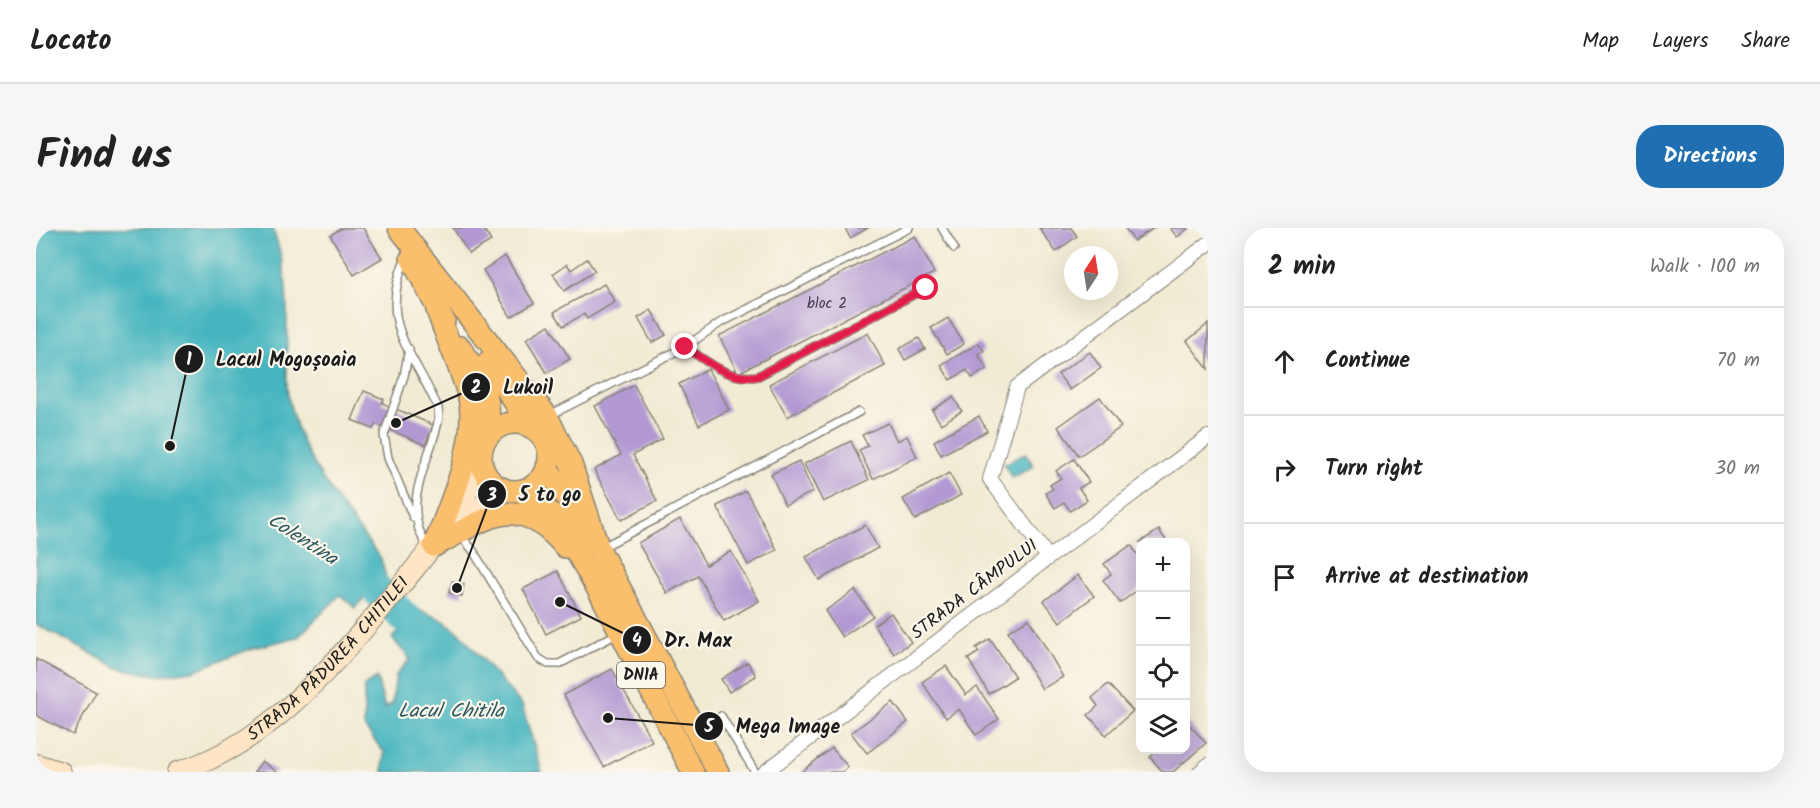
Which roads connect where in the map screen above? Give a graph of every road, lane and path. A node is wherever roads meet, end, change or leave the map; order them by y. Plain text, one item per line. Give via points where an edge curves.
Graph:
1 (397, 228) edge
2 (909, 228) edge
3 (942, 228) edge
4 (1208, 244) edge
5 (954, 248) dead end
6 (408, 252) junction
7 (926, 288) dead end
8 (437, 310) junction
9 (685, 347) junction
10 (409, 349) junction
11 (859, 412) dead end
12 (538, 421) junction
13 (1208, 437) edge
14 (487, 438) junction
15 (482, 463) junction
16 (548, 467) junction
17 (514, 490) junction
18 (416, 525) junction
19 (459, 533) junction
20 (432, 548) junction
21 (599, 549) junction
22 (1048, 557) junction
23 (591, 577) junction
24 (619, 633) junction
25 (721, 716) dead end
26 (36, 764) edge
27 (1208, 765) edge
28 (61, 772) edge
29 (177, 772) edge
30 (693, 772) edge
31 (718, 772) edge
32 (755, 772) edge
33 (765, 772) edge
34 (1200, 772) edge

1 - 6 main road, DN1A
1 - 12 main road, DN1A via 433,271
2 - 9 lane via 720,323
3 - 5 lane
4 - 22 street via 1017,387 990,479
6 - 8 main road, DN1A
6 - 10 lane via 396,279 393,306 397,327
7 - 9 lane via 758,376 746,378 724,373
8 - 14 main road, DN1A via 488,394
8 - 20 main road via 471,414 461,465
9 - 12 lane
10 - 18 lane via 384,435 388,458
10 - 18 lane via 439,417 416,487
11 - 21 lane
12 - 14 main road via 502,426
12 - 16 main road, DN1A via 538,432 548,448
12 - 21 main road, DN1A via 568,455
13 - 22 street, STRADA CÂMPULUI
14 - 15 main road, DN1A
15 - 17 main road, DN1A via 490,481
15 - 20 main road, STRADA PĂDUREA CHITILEI via 461,507
16 - 17 main road via 537,483
16 - 21 main road, DN1A
17 - 20 main road, STRADA PĂDUREA CHITILEI via 472,512
17 - 23 main road, DN1A via 546,507 557,518
18 - 20 lane
19 - 20 main road
19 - 23 main road via 498,514 526,516 548,529
19 - 24 lane via 538,658 548,664 559,664
20 - 29 main road, STRADA PĂDUREA CHITILEI via 354,641 295,703 224,752
21 - 31 main road, DN1A
22 - 33 street, STRADA CÂMPULUI
23 - 24 main road, DN1A
24 - 30 main road, DN1A
25 - 32 lane
26 - 28 main road
27 - 34 street

